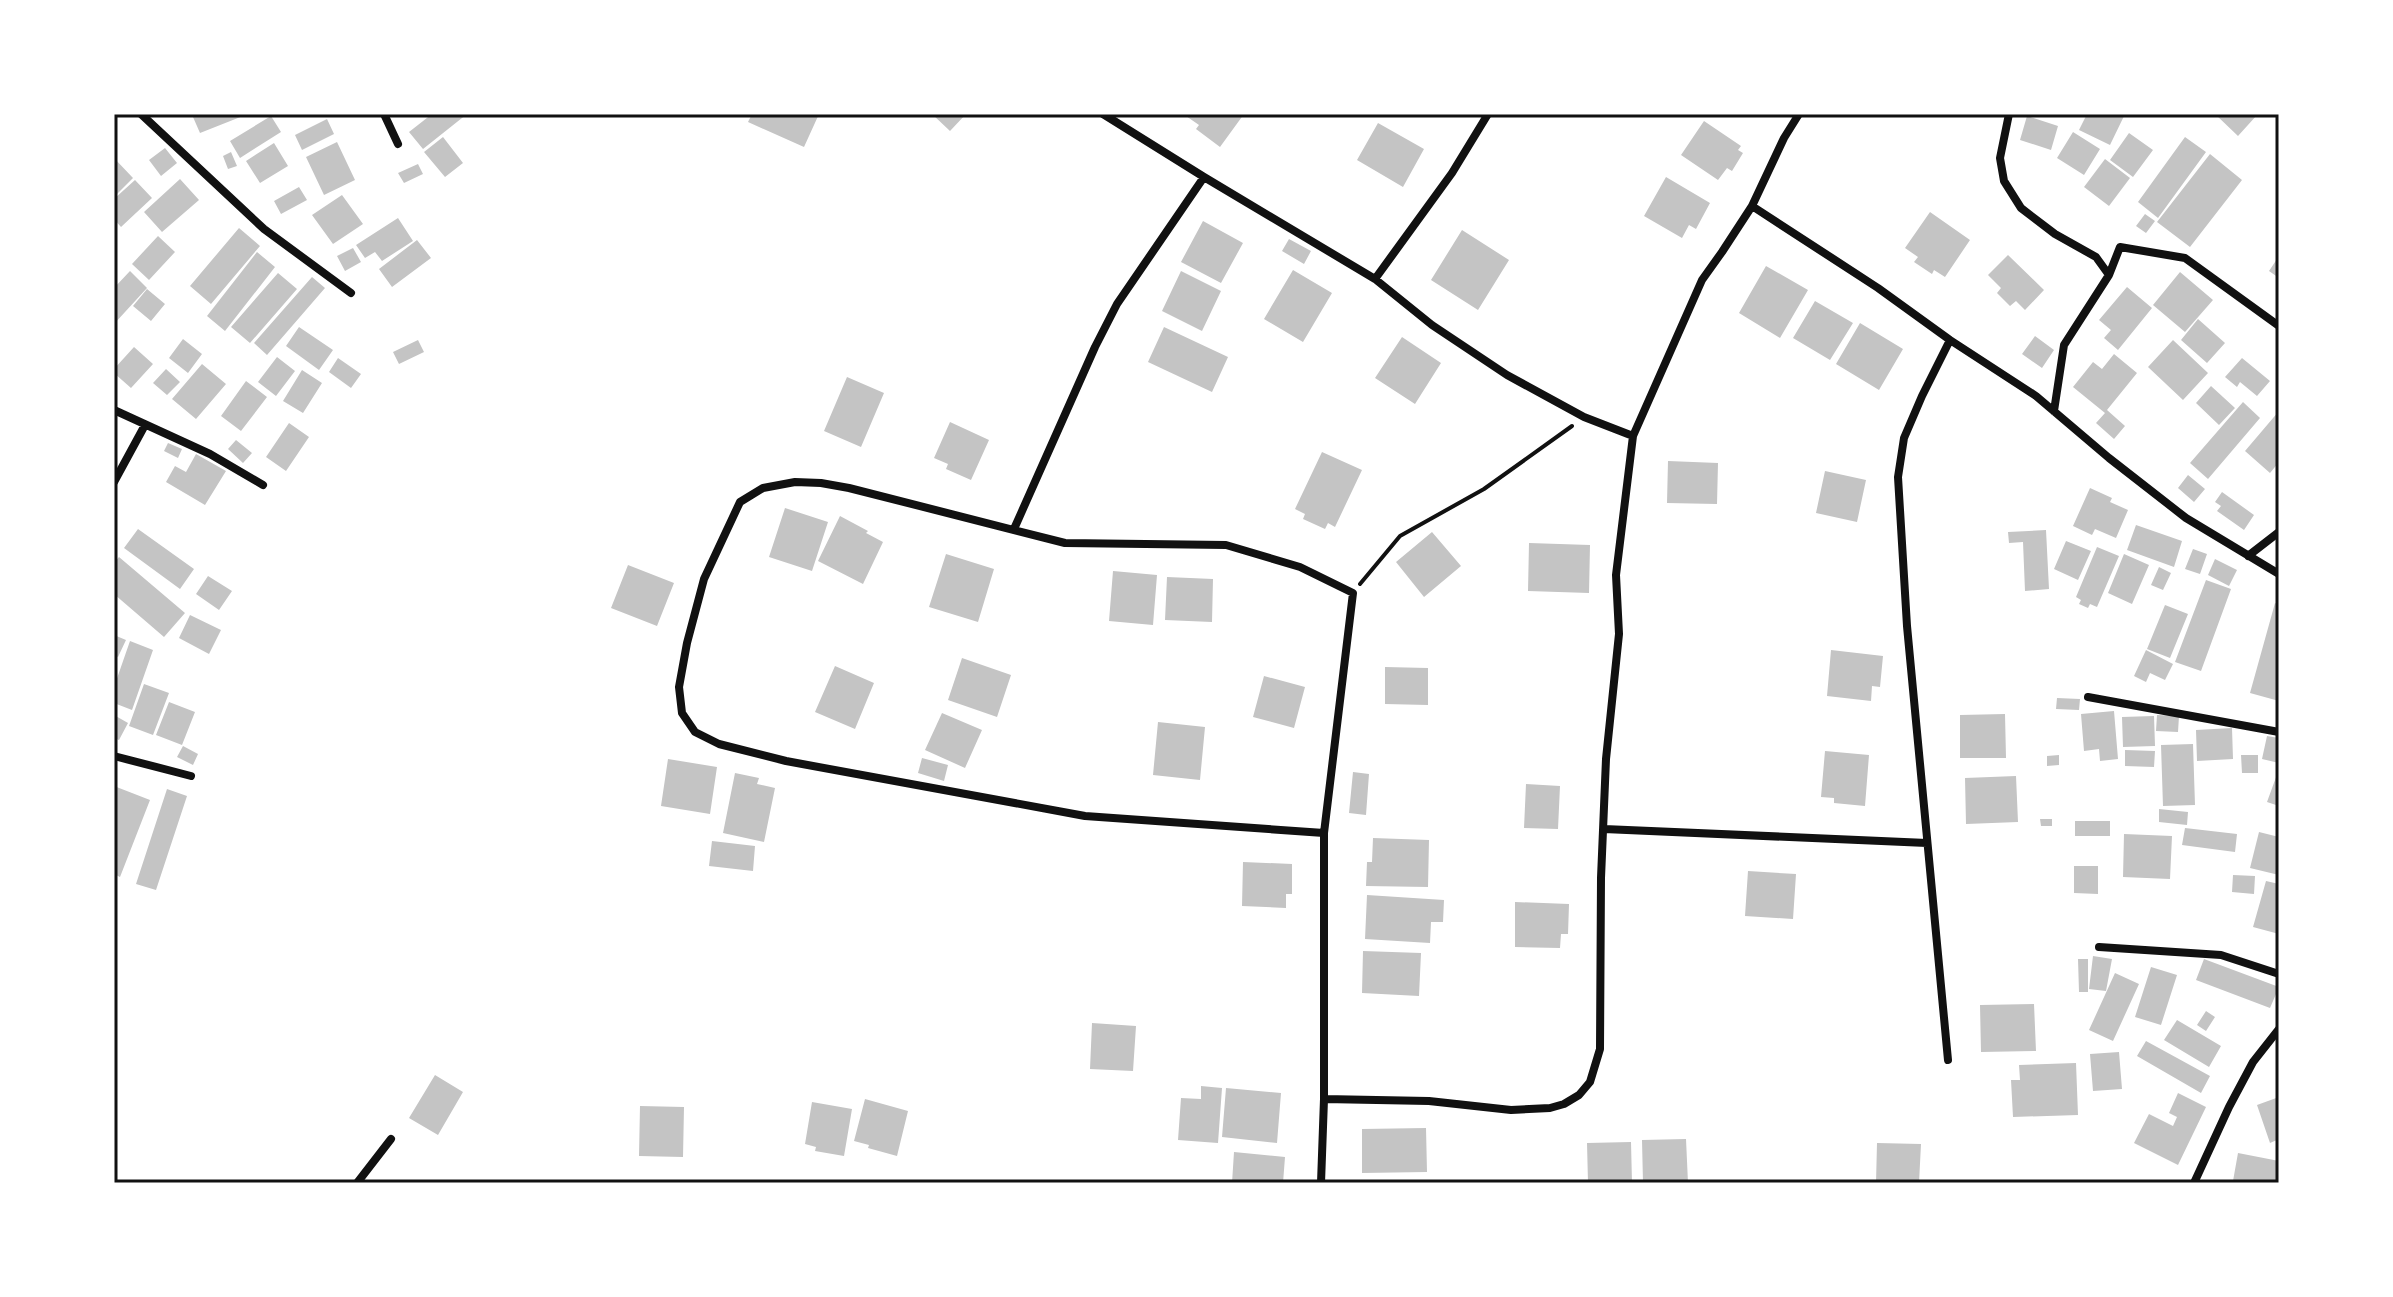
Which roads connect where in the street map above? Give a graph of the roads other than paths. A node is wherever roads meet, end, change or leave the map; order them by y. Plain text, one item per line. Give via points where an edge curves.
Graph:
1 (141, 114) edge
2 (384, 114) edge
3 (1103, 114) edge
4 (1488, 114) edge
5 (1799, 114) edge
6 (2009, 114) edge
7 (398, 144) dead end
8 (1204, 177) junction
9 (1752, 206) junction
10 (2109, 275) junction
11 (1375, 279) junction
12 (351, 293) dead end
13 (2279, 326) edge
14 (1950, 340) junction
15 (114, 410) edge
16 (2054, 411) junction
17 (145, 425) junction
18 (1633, 436) junction
19 (114, 482) edge
20 (263, 485) dead end
21 (1014, 529) junction
22 (2279, 532) edge
23 (2248, 556) junction
24 (2279, 574) edge
25 (2088, 697) dead end
26 (2279, 732) edge
27 (114, 756) edge
28 (191, 776) dead end
29 (1604, 829) junction
30 (1324, 833) junction
31 (1927, 843) junction
32 (2099, 947) dead end
33 (2279, 974) edge
34 (2279, 1029) edge
35 (1948, 1060) dead end
36 (1324, 1099) junction
37 (391, 1139) dead end
38 (357, 1183) edge
39 (1321, 1183) edge
40 (2194, 1183) edge

1 - 12 street via 264,229
2 - 7 street
3 - 8 street
4 - 11 street
5 - 9 street
6 - 10 street via 2000,158 2012,194 2021,208 2055,234 2096,257
8 - 11 street
8 - 21 street via 1117,304
9 - 14 street
9 - 18 street via 1702,280
10 - 13 street via 2120,247 2185,258
10 - 16 street via 2064,345
11 - 18 street via 1507,375 1584,417
14 - 16 street
14 - 31 street via 1904,438 1898,477
15 - 17 street
16 - 23 street via 2186,518
17 - 19 street
17 - 20 street
18 - 29 street via 1616,575 1619,634
21 - 30 street via 1065,543 1226,545 1300,567 1353,593
21 - 30 street via 821,483 763,488 740,502 704,579 679,687 682,713 695,732 719,744 854,774 1085,816
22 - 23 street
23 - 24 street
25 - 26 street
27 - 28 street
29 - 31 street
29 - 36 street via 1600,1049 1590,1082 1579,1095 1550,1108 1511,1110 1429,1101
30 - 36 street
31 - 35 street
32 - 33 street via 2221,955
34 - 40 street via 2253,1062
36 - 39 street
37 - 38 street

